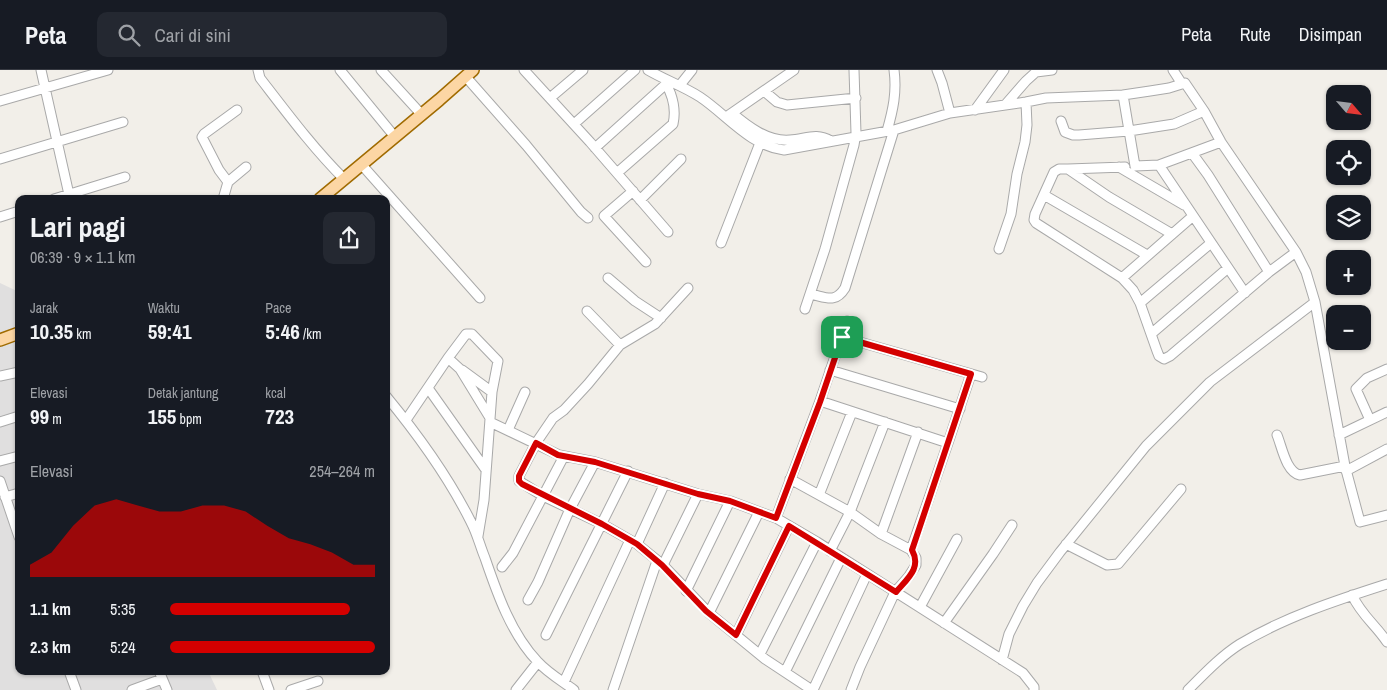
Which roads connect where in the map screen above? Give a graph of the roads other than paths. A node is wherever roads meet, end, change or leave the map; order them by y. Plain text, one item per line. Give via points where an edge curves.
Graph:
1 (41, 70) edge
2 (108, 70) edge
3 (258, 70) edge
4 (340, 70) edge
5 (381, 70) edge
6 (583, 70) edge
7 (635, 70) edge
8 (648, 70) edge
9 (692, 70) edge
10 (794, 70) edge
11 (854, 70) edge
12 (894, 70) edge
13 (937, 70) edge
14 (1004, 70) edge
15 (1052, 70) edge
16 (1173, 70) edge
17 (470, 72) edge
18 (529, 72) edge
19 (659, 73) edge
20 (667, 82) junction
21 (1182, 84) junction
22 (680, 85) junction
23 (45, 88) junction
24 (764, 91) junction
25 (1123, 95) junction
26 (550, 98) junction
27 (856, 98) junction
28 (0, 101) edge
29 (1026, 102) junction
30 (1005, 105) junction
31 (237, 110) dead end
32 (974, 110) junction
33 (1204, 111) junction
34 (729, 114) junction
35 (950, 114) junction
36 (422, 115) junction
37 (1061, 121) dead end
38 (123, 122) dead end
39 (574, 124) junction
40 (890, 130) junction
41 (1129, 131) junction
42 (395, 136) junction
43 (855, 138) junction
44 (57, 141) junction
45 (831, 141) junction
46 (1221, 142) junction
47 (760, 143) junction
48 (595, 148) junction
49 (1192, 153) junction
50 (0, 159) edge
51 (681, 159) dead end
52 (361, 164) junction
53 (1135, 166) junction
54 (1159, 166) junction
55 (246, 167) dead end
56 (1119, 167) junction
57 (1068, 169) junction
58 (617, 173) junction
59 (125, 177) dead end
60 (344, 179) junction
61 (228, 182) junction
62 (633, 192) junction
63 (70, 195) edge
64 (73, 195) edge
65 (224, 195) edge
66 (325, 195) edge
67 (389, 195) edge
68 (1044, 195) junction
69 (390, 197) edge
70 (640, 200) junction
71 (1186, 207) junction
72 (15, 212) edge
73 (1193, 216) junction
74 (0, 217) edge
75 (588, 218) dead end
76 (668, 232) dead end
77 (1172, 234) junction
78 (721, 243) dead end
79 (1211, 243) junction
80 (999, 249) dead end
81 (1296, 252) junction
82 (1147, 255) junction
83 (646, 262) dead end
84 (1228, 268) junction
85 (1269, 272) junction
86 (608, 278) dead end
87 (1122, 278) junction
88 (688, 288) dead end
89 (810, 294) junction
90 (1245, 294) junction
91 (480, 298) dead end
92 (1140, 302) junction
93 (1315, 302) junction
94 (805, 309) dead end
95 (587, 311) dead end
96 (660, 318) junction
97 (847, 321) dead end
98 (15, 334) edge
99 (1151, 334) junction
100 (842, 337) junction
101 (0, 340) edge
102 (620, 345) junction
103 (448, 358) junction
104 (460, 369) junction
105 (1387, 369) edge
106 (830, 370) junction
107 (15, 373) edge
108 (971, 374) junction
109 (0, 376) edge
110 (982, 377) dead end
111 (428, 388) junction
112 (492, 392) junction
113 (525, 392) dead end
114 (390, 401) edge
115 (820, 402) junction
116 (960, 409) junction
117 (852, 412) junction
118 (1387, 412) edge
119 (15, 417) edge
120 (406, 420) junction
121 (490, 420) junction
122 (1370, 420) junction
123 (0, 422) edge
124 (884, 422) junction
125 (508, 430) junction
126 (918, 432) junction
127 (1277, 435) dead end
128 (1339, 435) junction
129 (536, 443) junction
130 (948, 443) junction
131 (1387, 449) edge
132 (564, 456) junction
133 (15, 457) edge
134 (0, 461) edge
135 (595, 462) junction
136 (1345, 468) junction
137 (486, 470) junction
138 (628, 471) junction
139 (790, 479) junction
140 (0, 481) edge
141 (666, 483) junction
142 (1181, 489) dead end
143 (15, 494) edge
144 (698, 494) junction
145 (819, 495) junction
146 (543, 496) junction
147 (5, 497) junction
148 (730, 501) junction
149 (570, 509) junction
150 (759, 512) junction
151 (850, 512) junction
152 (1387, 515) edge
153 (776, 518) junction
154 (602, 524) junction
155 (15, 526) edge
156 (789, 526) junction
157 (1012, 526) dead end
158 (881, 534) junction
159 (477, 538) junction
160 (957, 539) dead end
161 (634, 542) junction
162 (817, 542) junction
163 (1066, 544) junction
164 (912, 550) junction
165 (830, 551) junction
166 (842, 558) junction
167 (660, 563) junction
168 (502, 566) dead end
169 (867, 574) junction
170 (1387, 584) edge
171 (686, 591) junction
172 (896, 592) junction
173 (1352, 595) junction
174 (528, 600) dead end
175 (920, 607) junction
176 (709, 613) junction
177 (944, 622) junction
178 (546, 635) dead end
179 (736, 635) junction
180 (1387, 642) edge
181 (760, 654) junction
182 (1002, 660) junction
183 (538, 662) junction
184 (785, 672) junction
185 (72, 675) edge
186 (160, 675) edge
187 (263, 675) edge
188 (318, 680) dead end
189 (564, 682) junction
190 (135, 689) edge
191 (76, 690) edge
192 (167, 690) edge
193 (269, 690) edge
194 (291, 690) edge
195 (516, 690) edge
196 (574, 690) edge
197 (612, 690) edge
198 (812, 690) edge
199 (851, 690) edge
200 (1034, 690) edge
201 (1188, 690) edge

1 - 23 street
2 - 23 street
3 - 60 street via 260,78 292,120
4 - 42 street
5 - 36 street
6 - 26 street
7 - 39 street
8 - 19 street
9 - 22 street
10 - 24 street
11 - 27 street
12 - 40 street via 896,89
13 - 35 street
14 - 32 street
15 - 30 street via 1036,72
16 - 21 street
17 - 36 main road
17 - 75 street
18 - 26 street
19 - 20 street
20 - 22 street
20 - 48 street
20 - 58 street via 675,116 673,124
21 - 25 street
21 - 33 street via 1185,82
22 - 34 street
23 - 28 street
23 - 44 street
24 - 27 street via 786,105
24 - 34 street
25 - 29 street via 1046,98
25 - 41 street
26 - 39 street
27 - 43 street
29 - 30 street
29 - 80 street via 1025,142 1011,214
30 - 32 street
31 - 61 street via 202,137
32 - 35 street
33 - 41 street via 1174,124
33 - 46 street
34 - 45 street via 777,139 823,136
34 - 47 street
35 - 40 street
36 - 42 main road
37 - 41 street via 1064,131 1072,135
38 - 44 street
39 - 48 street
40 - 43 street
40 - 89 street via 845,288 834,299
41 - 53 street
42 - 52 main road
43 - 45 street
43 - 89 street
44 - 50 street
44 - 63 street
45 - 47 street via 784,150
46 - 49 street
46 - 81 street
47 - 78 street
48 - 58 street
49 - 54 street
49 - 85 street
51 - 70 street
52 - 60 main road
52 - 67 street
53 - 54 street
53 - 56 street
54 - 71 street
55 - 61 street
56 - 57 street
56 - 71 street
57 - 68 street via 1054,172
57 - 77 street
58 - 62 street
59 - 64 street
60 - 66 main road
61 - 65 street
62 - 70 street
62 - 83 street via 604,216
68 - 82 street
68 - 87 street via 1035,214 1036,223
69 - 91 street
70 - 76 street
71 - 73 street
72 - 74 street
73 - 77 street
73 - 79 street
77 - 82 street
79 - 84 street
79 - 92 street
81 - 85 street
81 - 93 street
82 - 87 street
84 - 90 street
84 - 99 street
85 - 90 street
86 - 96 street
87 - 92 street
88 - 96 street
89 - 94 street
90 - 99 street via 1164,359 1159,356
92 - 99 street
93 - 128 street
93 - 163 street via 1203,388 1146,446
95 - 102 street
96 - 102 street
97 - 100 street
98 - 101 main road
100 - 106 street
100 - 108 street
102 - 129 street via 582,391 549,423
103 - 104 street
103 - 111 street
103 - 112 street via 465,336 472,334 498,361
104 - 112 street
104 - 121 street
105 - 122 street via 1367,378 1356,389
106 - 115 street
106 - 116 street
107 - 109 street
108 - 110 street
108 - 116 street
111 - 120 street
111 - 137 street
112 - 121 street
113 - 125 street
114 - 120 street
115 - 117 street
115 - 139 street
116 - 130 street
117 - 124 street
117 - 145 street
118 - 122 street
119 - 123 street
120 - 159 street via 441,470
121 - 125 street
121 - 137 street
122 - 128 street
124 - 126 street
124 - 151 street
125 - 129 street
126 - 130 street
126 - 158 street
127 - 136 street via 1295,474
128 - 136 street
129 - 132 street
129 - 146 street via 519,481
130 - 164 street
131 - 136 street
132 - 135 street
132 - 146 street
133 - 134 street
135 - 138 street
135 - 149 street
136 - 152 street via 1360,522
137 - 159 street
138 - 141 street
138 - 154 street
139 - 145 street
139 - 153 street
140 - 147 street
141 - 144 street
141 - 161 street
142 - 163 street via 1118,564 1107,565
143 - 147 street
144 - 148 street
144 - 167 street
145 - 151 street
146 - 149 street
146 - 168 street via 513,553
147 - 155 street
148 - 150 street
148 - 171 street
149 - 154 street
149 - 174 street
150 - 153 street
150 - 176 street
151 - 158 street
151 - 165 street
153 - 156 street
154 - 161 street
154 - 178 street
156 - 162 street
156 - 179 street
157 - 177 street
158 - 164 street
159 - 183 street via 509,620
160 - 175 street
161 - 167 street
161 - 189 street
162 - 165 street
162 - 181 street
163 - 182 street via 1023,606 1009,634
164 - 172 street via 916,565
165 - 166 street
166 - 169 street
166 - 184 street
167 - 171 street
167 - 197 street
169 - 172 street
169 - 198 street
170 - 173 street
171 - 176 street
172 - 175 street
172 - 199 street
173 - 180 street via 1362,614
173 - 201 street via 1312,610 1240,645
175 - 177 street
176 - 179 street
177 - 182 street
179 - 181 street
181 - 184 street
182 - 200 street via 1024,673
183 - 189 street
183 - 195 street
184 - 198 street
185 - 191 street
186 - 190 street
186 - 192 street
187 - 193 street
188 - 194 street
189 - 196 street

